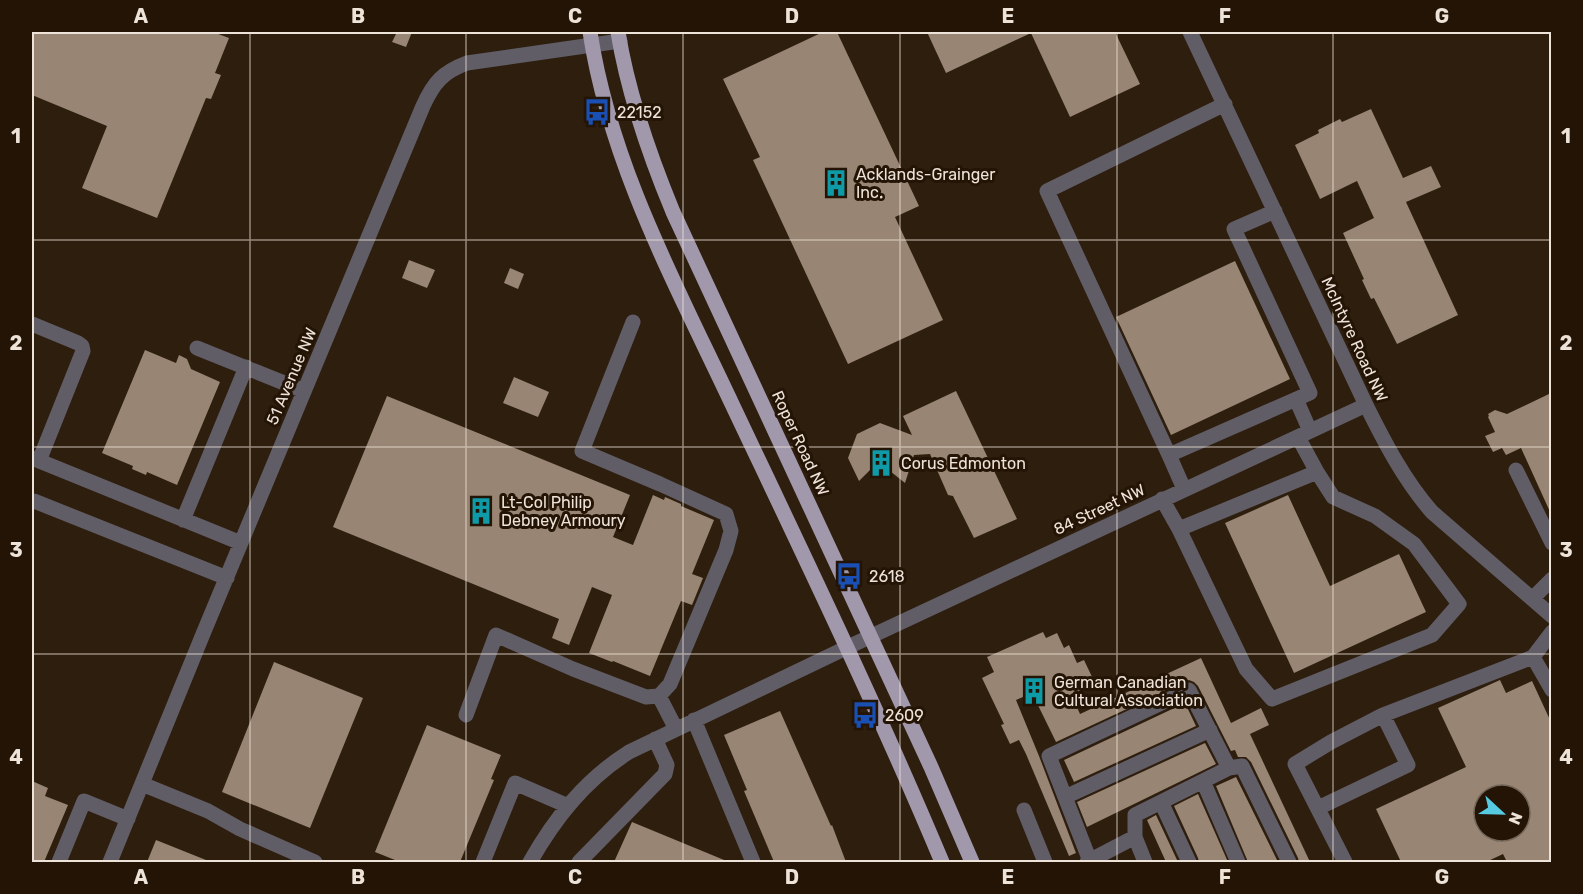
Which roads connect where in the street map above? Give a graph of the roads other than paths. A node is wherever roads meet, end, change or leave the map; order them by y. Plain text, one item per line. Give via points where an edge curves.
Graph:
1 (1190, 32) edge
2 (619, 36) edge
3 (591, 38) edge
4 (1225, 104) junction
5 (1275, 211) junction
6 (633, 322) dead end
7 (32, 324) edge
8 (197, 348) dead end
9 (246, 368) junction
10 (304, 391) junction
11 (1296, 399) junction
12 (1366, 405) junction
13 (1304, 434) junction
14 (1168, 455) junction
15 (35, 459) edge
16 (1516, 470) dead end
17 (1317, 472) junction
18 (1184, 489) junction
19 (1162, 499) junction
20 (32, 502) edge
21 (183, 520) junction
22 (1179, 529) junction
23 (241, 543) junction
24 (1551, 543) edge
25 (226, 578) junction
26 (1551, 579) edge
27 (1532, 599) junction
28 (1551, 616) edge
29 (1551, 632) edge
30 (870, 637) junction
31 (848, 647) junction
32 (1533, 657) junction
33 (1551, 690) edge
34 (659, 696) junction
35 (466, 715) dead end
36 (1383, 715) junction
37 (694, 720) junction
38 (676, 729) junction
39 (1210, 730) junction
40 (655, 739) junction
41 (1229, 768) junction
42 (1203, 781) junction
43 (142, 784) junction
44 (1065, 797) junction
45 (1161, 802) junction
46 (568, 806) junction
47 (1318, 808) junction
48 (1024, 810) dead end
49 (128, 819) junction
50 (1135, 837) junction
51 (59, 862) edge
52 (110, 862) edge
53 (315, 862) edge
54 (483, 862) edge
55 (530, 862) edge
56 (579, 862) edge
57 (753, 862) edge
58 (942, 862) edge
59 (972, 862) edge
60 (1045, 862) edge
61 (1089, 862) edge
62 (1145, 862) edge
63 (1189, 862) edge
64 (1238, 862) edge
65 (1289, 862) edge
66 (1345, 862) edge

1 - 4 street, McIntyre Road NW
2 - 3 street, 51 Avenue NW
2 - 30 main road, Roper Road NW via 636,113 673,212
3 - 10 street, 51 Avenue NW via 467,63 447,72 433,86
3 - 31 main road via 614,132 657,242
4 - 5 street, McIntyre Road NW
4 - 14 street via 1047,190
5 - 11 street via 1234,229 1310,393
5 - 12 street, McIntyre Road NW
6 - 34 street via 582,452 726,514 731,531 670,684
7 - 15 street via 78,343 83,351
8 - 9 street
9 - 10 street
9 - 21 street
10 - 23 street, 51 Avenue NW
11 - 13 street
11 - 14 street
12 - 13 street, 84 Street NW
12 - 27 street, McIntyre Road NW via 1386,447 1425,504
13 - 17 street
13 - 18 street, 84 Street NW
14 - 18 street
15 - 21 street
16 - 24 street
17 - 22 street
17 - 22 street via 1333,496 1376,516 1414,544 1459,604 1432,635 1272,699 1246,669
18 - 19 street, 84 Street NW
19 - 22 street
19 - 30 street, 84 Street NW
20 - 25 street
21 - 23 street
23 - 25 street, 51 Avenue NW
25 - 43 street, 51 Avenue NW
26 - 27 street
27 - 28 street, McIntyre Road NW
29 - 32 street
30 - 31 street, 84 Street NW
30 - 59 main road, Roper Road NW
31 - 37 street, 84 Street NW
31 - 58 main road
32 - 33 street
32 - 36 street
34 - 35 street via 645,698 496,635
34 - 38 street
36 - 47 street via 1295,764
36 - 47 street via 1408,765
37 - 38 street, 84 Street NW
37 - 57 street
38 - 40 street, 84 Street NW
39 - 41 street
39 - 44 street
39 - 44 street via 1190,690 1168,700 1049,756
40 - 46 street, 84 Street NW via 610,764
40 - 56 street via 667,765 665,774
41 - 42 street
41 - 65 street via 1242,766
42 - 45 street
42 - 64 street
43 - 49 street, 51 Avenue NW
43 - 53 street
44 - 61 street
45 - 50 street via 1135,815
45 - 63 street
46 - 54 street via 515,783
46 - 55 street, 84 Street NW
47 - 66 street
48 - 60 street
49 - 51 street via 84,801
49 - 52 street, 51 Avenue NW
50 - 61 street
50 - 62 street

